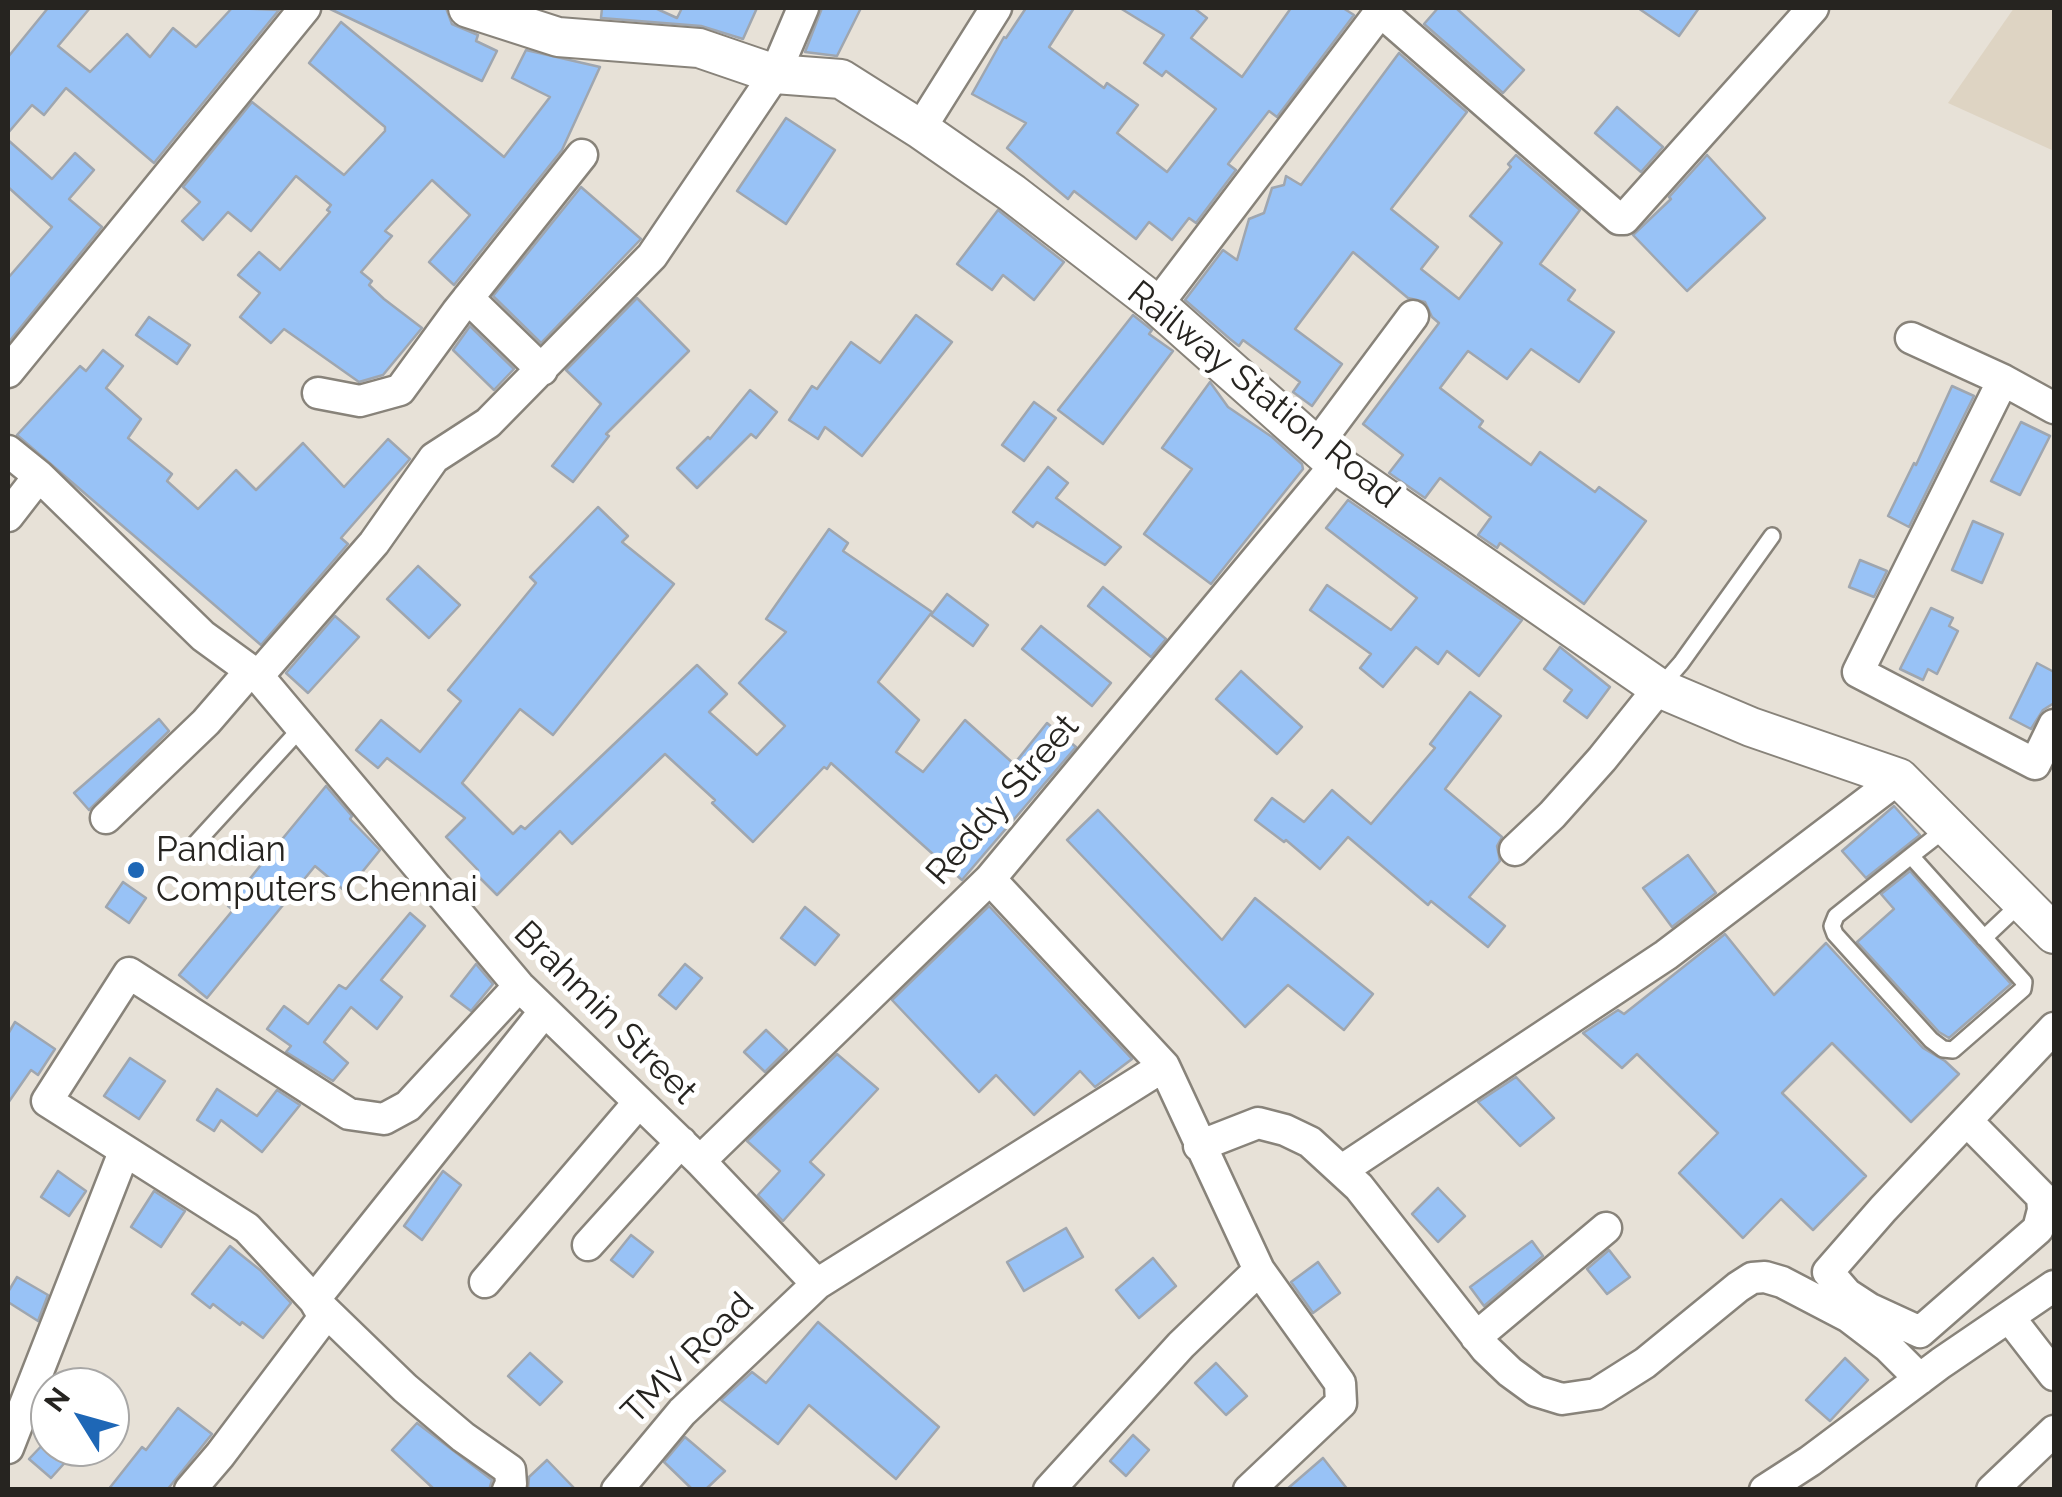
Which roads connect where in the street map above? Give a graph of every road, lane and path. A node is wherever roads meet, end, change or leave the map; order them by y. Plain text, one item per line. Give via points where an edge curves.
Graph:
1 (305, 8) edge
2 (468, 8) edge
3 (803, 8) edge
4 (996, 8) edge
5 (1814, 8) edge
6 (1381, 9) edge
7 (775, 74) junction
8 (920, 129) junction
9 (582, 154) dead end
10 (468, 298) junction
11 (1156, 305) junction
12 (1413, 316) dead end
13 (1911, 338) dead end
14 (542, 370) junction
15 (8, 372) edge
16 (2003, 380) junction
17 (318, 393) dead end
18 (2054, 408) edge
19 (8, 451) edge
20 (1326, 455) junction
21 (39, 476) junction
22 (8, 516) edge
23 (1772, 536) dead end
24 (254, 673) junction
25 (1659, 688) junction
26 (2054, 725) edge
27 (302, 728) junction
28 (2045, 770) edge
29 (1899, 778) junction
30 (106, 818) dead end
31 (1948, 827) junction
32 (1515, 850) dead end
33 (185, 855) dead end
34 (1910, 856) junction
35 (990, 879) junction
36 (2022, 902) junction
37 (2054, 934) edge
38 (1984, 938) junction
39 (519, 986) junction
40 (544, 1012) junction
41 (2054, 1028) edge
42 (1164, 1066) junction
43 (639, 1102) junction
44 (1967, 1122) junction
45 (1199, 1146) junction
46 (124, 1152) junction
47 (690, 1152) junction
48 (1342, 1170) junction
49 (1606, 1228) dead end
50 (588, 1245) dead end
51 (1259, 1270) junction
52 (485, 1282) dead end
53 (816, 1284) junction
54 (2054, 1286) edge
55 (314, 1300) junction
56 (2009, 1317) junction
57 (1476, 1336) junction
58 (2054, 1373) edge
59 (1920, 1379) junction
60 (2054, 1431) edge
61 (8, 1448) edge
62 (190, 1490) edge
63 (508, 1490) edge
64 (617, 1490) edge
65 (1048, 1490) edge
66 (1249, 1490) edge
67 (1765, 1490) edge
68 (1992, 1490) edge

1 - 15 street
2 - 7 street, Railway Station Road via 558,37 699,48
3 - 7 street
4 - 8 street
5 - 6 street via 1624,220
6 - 11 street
7 - 8 street, Railway Station Road via 841,79
7 - 14 street via 652,256
8 - 11 street, Railway Station Road
9 - 10 street
10 - 14 street
10 - 17 street via 400,390 360,401
11 - 20 street, Railway Station Road
12 - 20 street, Reddy Street
13 - 16 street
14 - 24 street via 488,423 434,458 374,543
16 - 18 street
16 - 28 street via 1858,672
19 - 21 street, Brahmin Street
20 - 25 street, Railway Station Road
20 - 35 street, Reddy Street
21 - 22 street
21 - 24 street, Brahmin Street via 203,636
23 - 25 lane
24 - 27 street, Brahmin Street
24 - 30 street
25 - 29 street, Railway Station Road
25 - 32 street
26 - 28 street
27 - 33 lane
27 - 39 street, Brahmin Street
29 - 31 street, Railway Station Road
29 - 48 street via 1666,955
31 - 34 lane
31 - 36 street, Railway Station Road
34 - 38 lane
34 - 38 lane via 1832,926 1942,1049 1953,1050 2023,989 2024,982
35 - 42 street
35 - 47 street, Reddy Street
36 - 37 street, Railway Station Road
36 - 38 lane
39 - 40 street, Brahmin Street
39 - 46 street via 408,1106 384,1119 350,1114 128,974 47,1101
40 - 43 street, Brahmin Street
40 - 55 street
41 - 44 street
42 - 45 street
42 - 53 street, TMV Road
43 - 47 street, Brahmin Street
43 - 52 street
44 - 44 street via 1828,1272 1847,1294 1920,1332 2038,1230 2043,1210 2042,1197
45 - 48 street via 1258,1123 1310,1142
45 - 51 street
46 - 55 street via 248,1228
46 - 61 street
47 - 50 street, Reddy Street
47 - 53 street, Brahmin Street
48 - 57 street
49 - 57 street
51 - 65 street
51 - 66 street via 1340,1384 1342,1403
53 - 64 street, TMV Road via 682,1412
54 - 56 street
55 - 62 street via 324,1317
55 - 63 street via 405,1388 510,1470
56 - 58 street
56 - 59 street
57 - 59 street via 1536,1390 1562,1399 1596,1394 1738,1287 1765,1277 1849,1317
59 - 67 street
60 - 68 street

